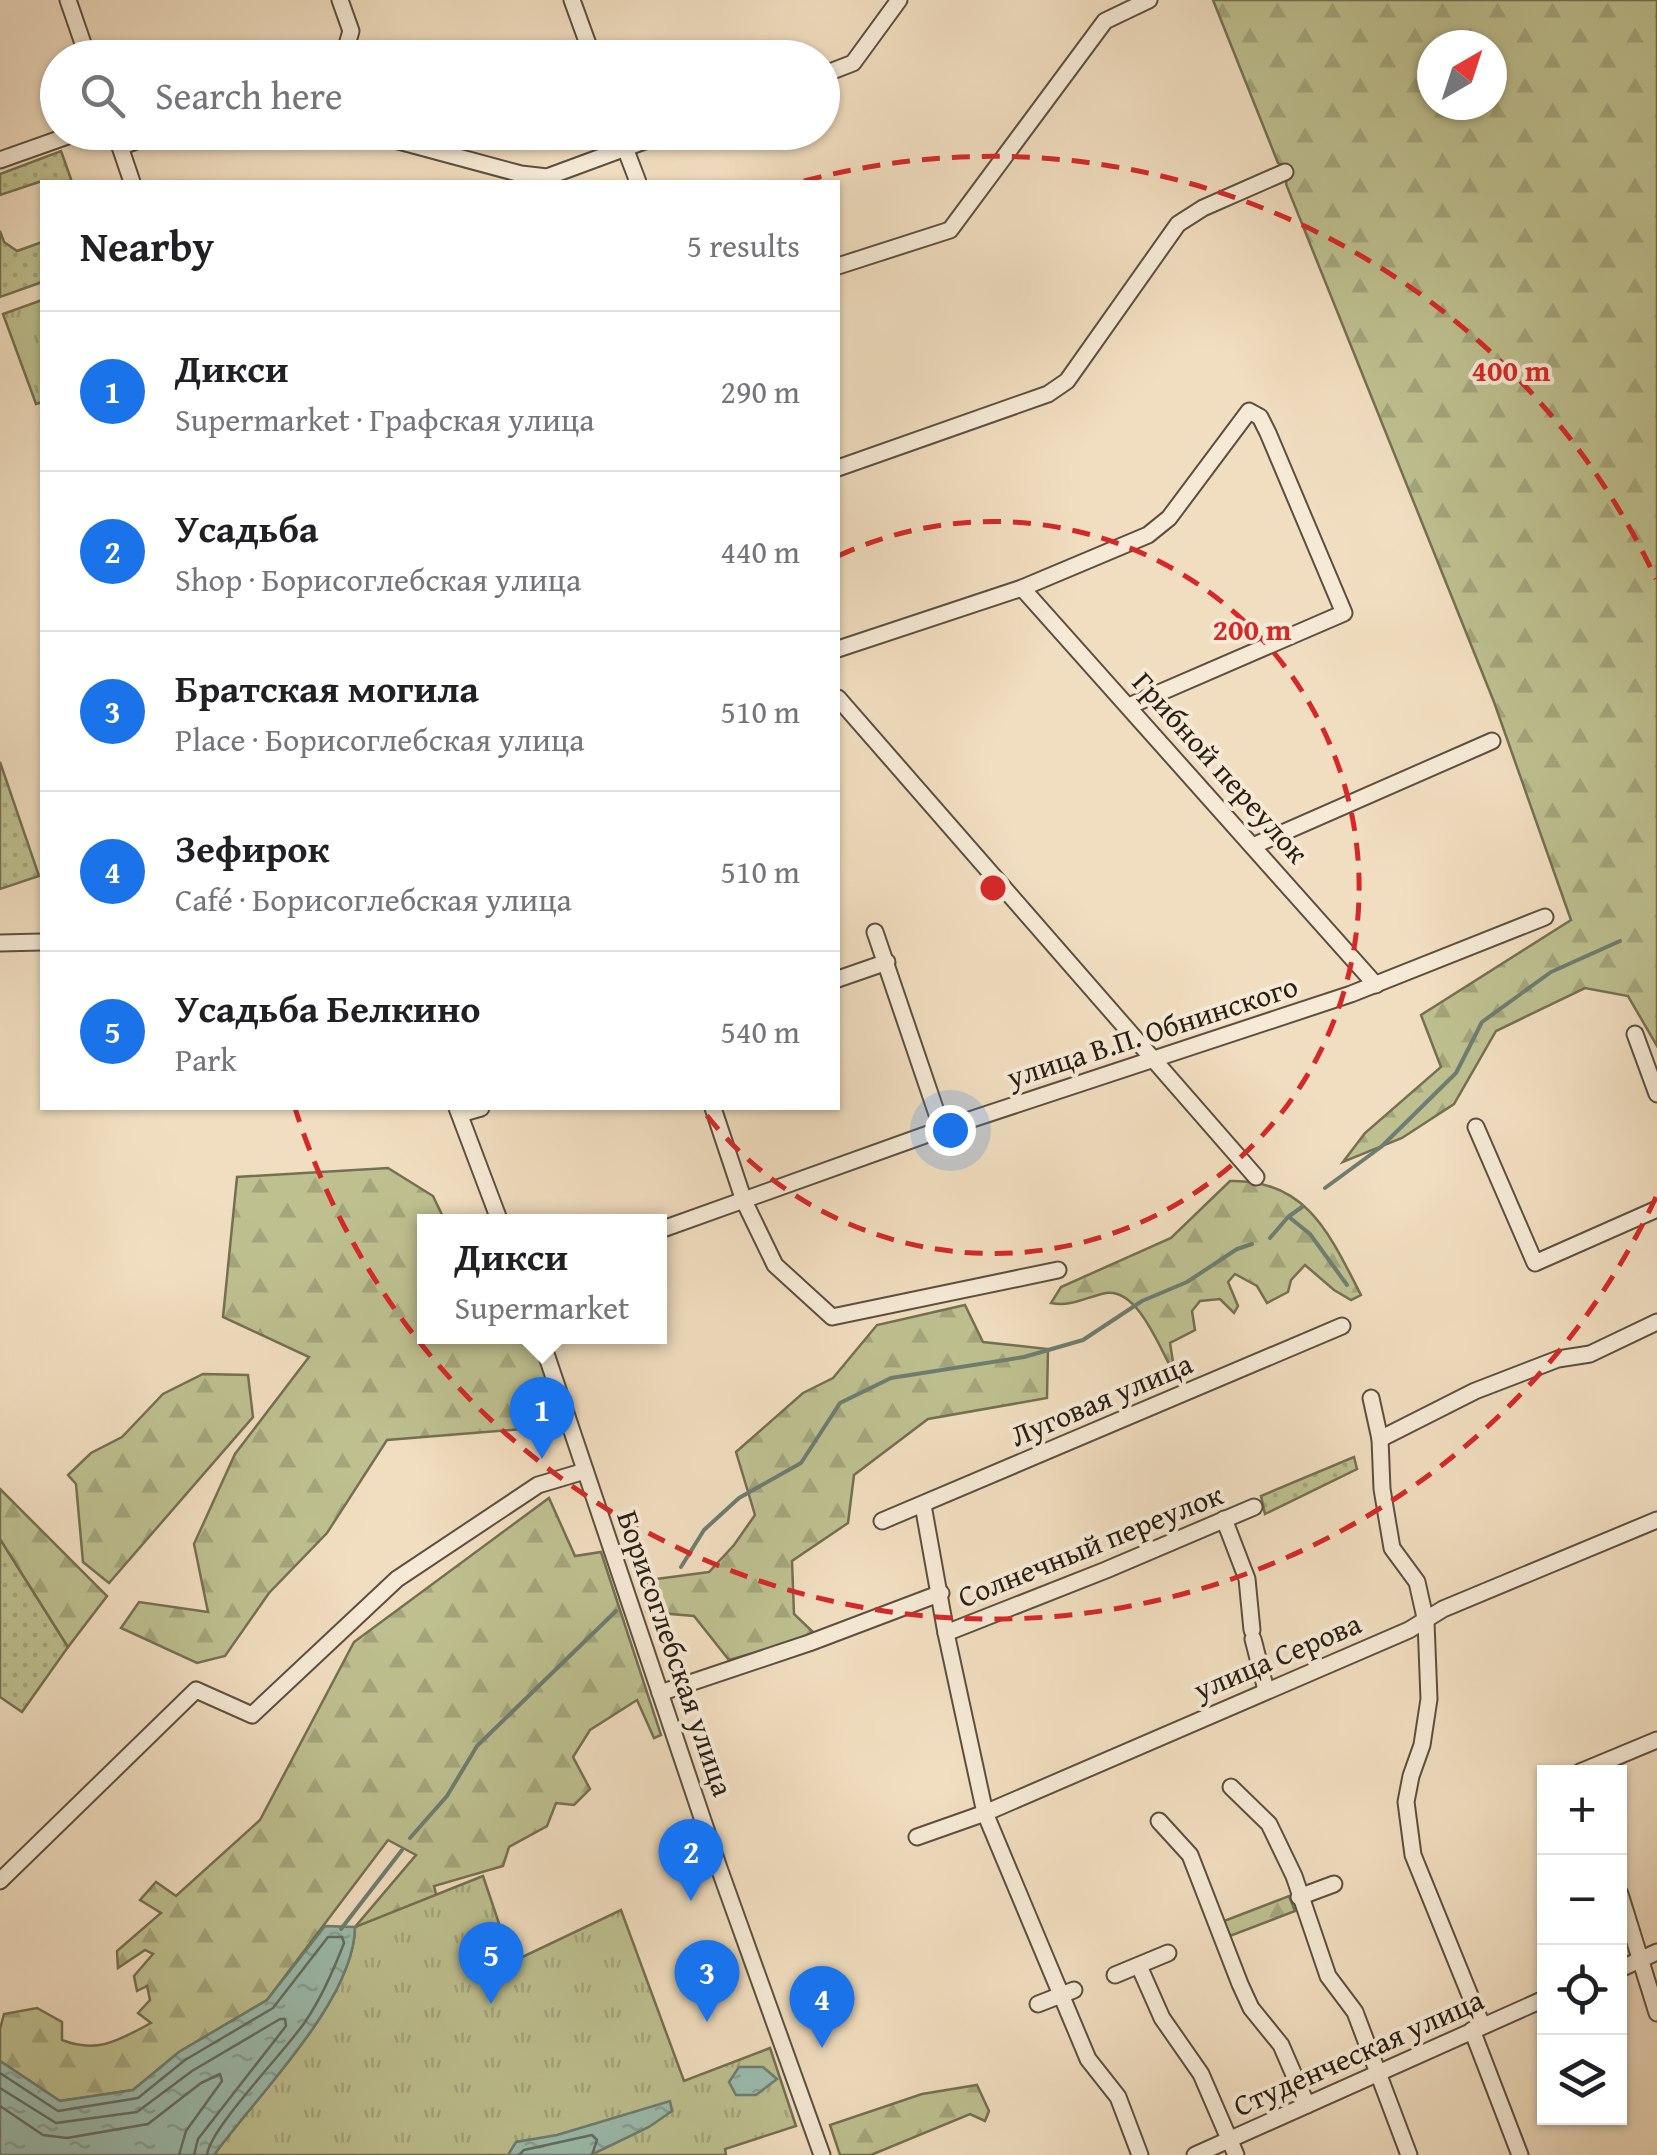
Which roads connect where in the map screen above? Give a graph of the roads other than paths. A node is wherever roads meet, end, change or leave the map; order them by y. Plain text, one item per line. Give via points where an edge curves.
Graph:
1 (68, 0) edge
2 (340, 0) edge
3 (572, 0) edge
4 (899, 0) edge
5 (1149, 0) edge
6 (82, 40) edge
7 (349, 40) edge
8 (586, 40) edge
9 (840, 68) edge
10 (40, 146) edge
11 (121, 150) edge
12 (431, 150) edge
13 (623, 150) edge
14 (626, 150) edge
15 (0, 160) edge
16 (1285, 172) dead end
17 (131, 180) edge
18 (637, 180) edge
19 (840, 265) edge
20 (840, 467) edge
21 (1022, 588) junction
22 (840, 649) edge
23 (840, 700) edge
24 (1129, 706) junction
25 (1492, 742) dead end
26 (1255, 845) junction
27 (1545, 916) dead end
28 (875, 932) dead end
29 (40, 942) edge
30 (0, 943) edge
31 (887, 962) junction
32 (840, 978) edge
33 (1376, 985) junction
34 (1635, 1034) dead end
35 (1152, 1059) junction
36 (1657, 1094) edge
37 (713, 1110) edge
38 (458, 1111) edge
39 (1476, 1127) dead end
40 (942, 1129) junction
41 (1256, 1177) dead end
42 (744, 1201) junction
43 (1657, 1208) edge
44 (497, 1214) edge
45 (667, 1228) edge
46 (1058, 1270) dead end
47 (1657, 1322) edge
48 (1342, 1326) dead end
49 (543, 1344) edge
50 (1371, 1398) dead end
51 (1380, 1439) junction
52 (586, 1471) junction
53 (923, 1505) junction
54 (1254, 1506) dead end
55 (1224, 1519) junction
56 (882, 1520) dead end
57 (1657, 1520) edge
58 (941, 1594) junction
59 (1426, 1622) junction
60 (946, 1633) junction
61 (1266, 1690) junction
62 (660, 1693) junction
63 (1657, 1740) edge
64 (1597, 1765) edge
65 (1232, 1787) dead end
66 (985, 1812) junction
67 (1159, 1821) dead end
68 (917, 1838) dead end
69 (0, 1880) edge
70 (1334, 1884) dead end
71 (1299, 1897) junction
72 (1627, 1916) edge
73 (1657, 1952) edge
74 (1168, 1953) dead end
75 (1641, 1960) junction
76 (1627, 1965) edge
77 (1139, 1966) junction
78 (1116, 1974) dead end
79 (1067, 1993) junction
80 (1537, 2003) edge
81 (1038, 2004) dead end
82 (1657, 2013) edge
83 (1477, 2028) junction
84 (1380, 2074) junction
85 (1307, 2105) junction
86 (1233, 2147) edge
87 (822, 2155) edge
88 (1140, 2155) edge
89 (1195, 2155) edge
90 (1409, 2155) edge
91 (1520, 2155) edge

1 - 6 street
2 - 7 street
3 - 8 street
4 - 9 street via 853,63
5 - 19 street via 1105,20 950,230
10 - 15 street
11 - 17 street
12 - 13 street via 547,177
14 - 18 street
16 - 20 street via 1178,224 1067,381 1048,394
21 - 22 street
21 - 24 street, Грибной переулок
21 - 24 street via 1148,535 1249,412 1260,417 1344,614
23 - 35 street
24 - 26 street, Грибной переулок
25 - 26 street
26 - 33 street, Грибной переулок
27 - 33 street, улица В.П. Обнинского
28 - 31 street
29 - 30 street
31 - 32 street
31 - 40 street
33 - 35 street, улица В.П. Обнинского
34 - 36 street
35 - 40 street, улица В.П. Обнинского
35 - 41 street
37 - 42 street
38 - 44 street
39 - 43 street via 1535,1262
40 - 42 street, улица В.П. Обнинского
42 - 45 street, улица В.П. Обнинского
42 - 46 street via 775,1264 832,1317
47 - 51 street via 1590,1354 1474,1391
48 - 53 street, Луговая улица
49 - 52 street, Борисоглебская улица
50 - 51 street
51 - 59 street via 1392,1548 1418,1582
52 - 62 street, Борисоглебская улица
52 - 69 street via 538,1486 396,1579 252,1716 196,1690
53 - 56 street, Луговая улица
53 - 58 street
54 - 55 street, Солнечный переулок
55 - 60 street, Солнечный переулок
55 - 61 street via 1247,1579
57 - 59 street, улица Серова via 1443,1609
58 - 60 street
58 - 62 street
59 - 61 street, улица Серова
59 - 83 street via 1429,1699 1408,1789 1408,1832
60 - 66 street
61 - 66 street, улица Серова
62 - 87 street, Борисоглебская улица
63 - 64 street
65 - 71 street via 1269,1824
66 - 68 street, улица Серова
66 - 79 street
67 - 85 street via 1190,1855 1213,1935 1251,2008 1281,2045
70 - 71 street
71 - 84 street via 1328,1976 1355,2012
72 - 75 street
73 - 75 street
74 - 77 street
75 - 76 street
75 - 82 street
77 - 78 street
77 - 86 street via 1162,2018 1201,2074
79 - 81 street
79 - 88 street via 1088,2060 1118,2097
80 - 83 street, Студенческая улица
83 - 84 street, Студенческая улица
83 - 91 street
84 - 85 street, Студенческая улица
84 - 90 street
85 - 86 street, Студенческая улица
86 - 89 street, Студенческая улица

